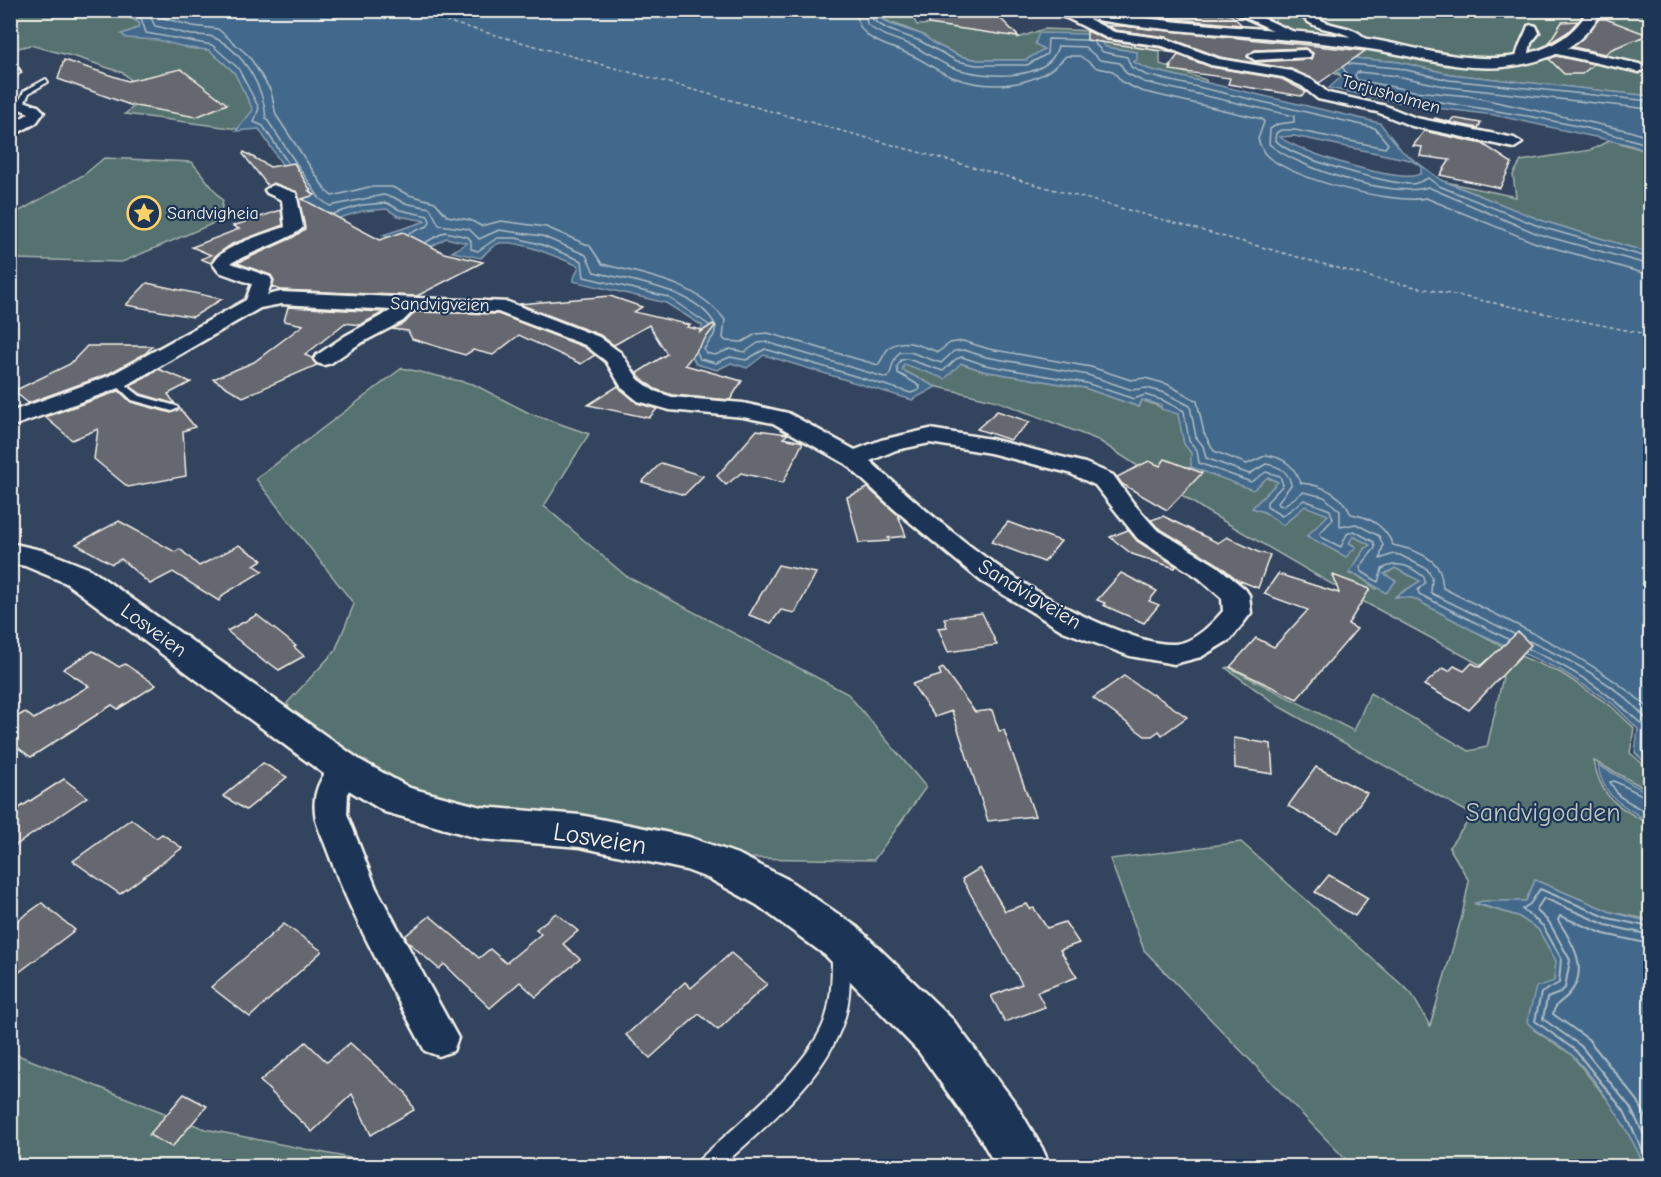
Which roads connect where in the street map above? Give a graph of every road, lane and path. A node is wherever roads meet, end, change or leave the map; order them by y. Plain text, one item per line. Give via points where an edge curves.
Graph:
1 (1050, 10) edge
2 (1063, 10) edge
3 (1234, 10) edge
4 (1310, 10) edge
5 (1588, 10) edge
6 (1532, 29) dead end
7 (1297, 36) junction
8 (1363, 43) junction
9 (1557, 50) junction
10 (1305, 54) dead end
11 (1193, 55) junction
12 (1522, 59) junction
13 (1639, 68) dead end
14 (46, 81) dead end
15 (15, 102) edge
16 (10, 133) edge
17 (1514, 143) dead end
18 (273, 190) dead end
19 (254, 303) junction
20 (410, 304) junction
21 (324, 360) dead end
22 (117, 381) junction
23 (172, 408) dead end
24 (10, 420) edge
25 (854, 459) junction
26 (10, 553) edge
27 (346, 770) junction
28 (841, 941) junction
29 (439, 1038) dead end
30 (708, 1167) edge
31 (1024, 1167) edge

1 - 11 street, Torjusholmen via 1073,16 1112,35 1166,43
2 - 7 main road via 1133,22
3 - 7 street
4 - 8 street via 1307,15 1313,21 1354,33
5 - 9 main road via 1589,21
6 - 12 street
7 - 8 main road
8 - 12 main road via 1478,63
9 - 12 main road
9 - 13 street
10 - 11 street, Torjusholmen
11 - 17 street, Torjusholmen via 1286,74 1323,96 1381,109 1412,122
14 - 15 lane
15 - 16 street via 37,112 32,120
18 - 19 street via 290,197 292,230 250,246 222,264 263,281
19 - 20 street, Sandvigveien via 281,298
19 - 22 street, Sandvigveien
20 - 21 street via 396,317
20 - 25 street, Sandvigveien via 501,306 592,340 614,357 630,382 646,396 670,403 780,418
22 - 23 lane via 136,398
22 - 24 street, Sandvigveien
25 - 25 street, Sandvigveien via 990,575 1073,624 1140,649 1174,654 1191,650 1221,632 1237,613 1235,595 1208,572 1147,534 1104,480 1077,468 930,436 889,445
26 - 27 main road, Losveien via 78,576
27 - 28 main road, Losveien via 399,801 481,823 580,831 689,854 725,867 772,892
27 - 29 street via 332,790 331,814 360,892
28 - 30 lane via 834,1022 811,1064
28 - 31 main road, Losveien via 936,1036 998,1121

